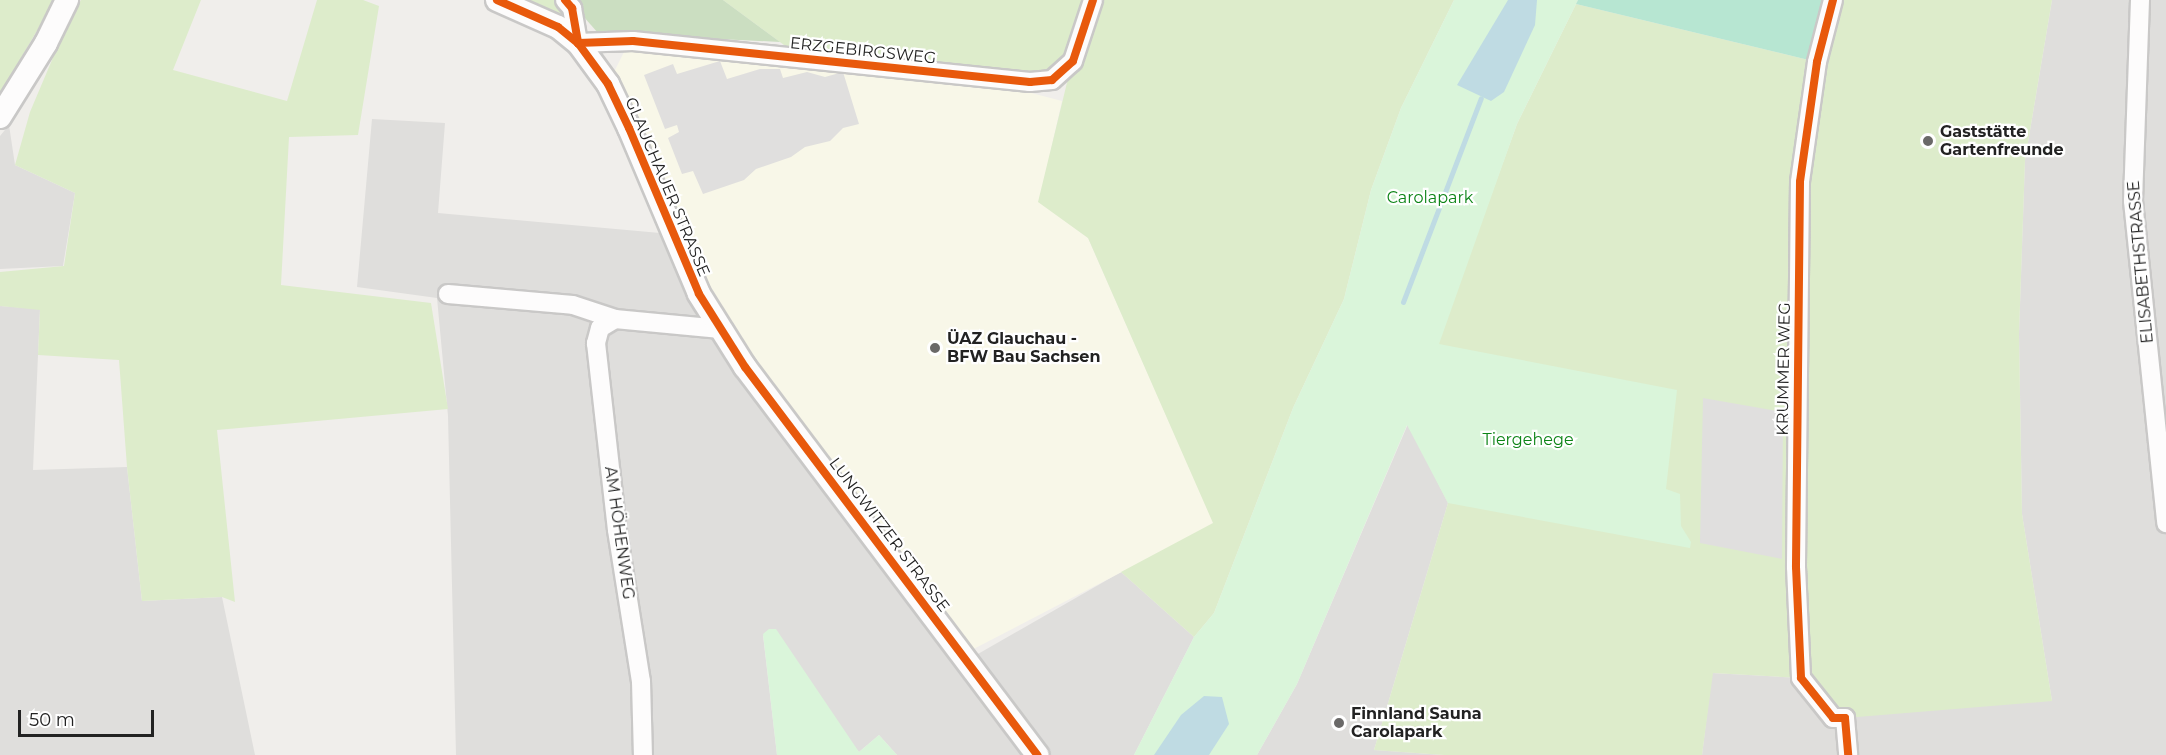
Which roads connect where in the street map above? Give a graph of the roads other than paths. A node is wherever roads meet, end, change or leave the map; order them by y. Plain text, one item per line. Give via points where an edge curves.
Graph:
1 (67, 0) edge
2 (497, 0) edge
3 (565, 0) edge
4 (1094, 0) edge
5 (1833, 0) edge
6 (2140, 0) edge
7 (578, 43) junction
8 (0, 117) edge
9 (448, 294) dead end
10 (615, 320) junction
11 (721, 329) junction
12 (2166, 523) edge
13 (643, 755) edge
14 (1036, 755) edge
15 (1848, 755) edge

1 - 8 street via 46,43
2 - 7 street, GLAUCHAUER STRASSE via 558,27
3 - 7 street via 572,8
4 - 7 street, ERZGEBIRGSWEG via 1073,61 1052,80 1041,81 633,41
5 - 15 street, KRUMMER WEG via 1817,62 1800,182 1796,567 1801,678 1833,718 1845,718
6 - 12 street, ELISABETHSTRASSE via 2133,201
7 - 11 street, GLAUCHAUER STRASSE via 608,84 699,294
9 - 10 street via 573,305
10 - 11 street
10 - 13 street, AM HÖHENWEG via 600,328 596,343 616,519 641,681
11 - 14 street, LUNGWITZER STRASSE via 745,367

